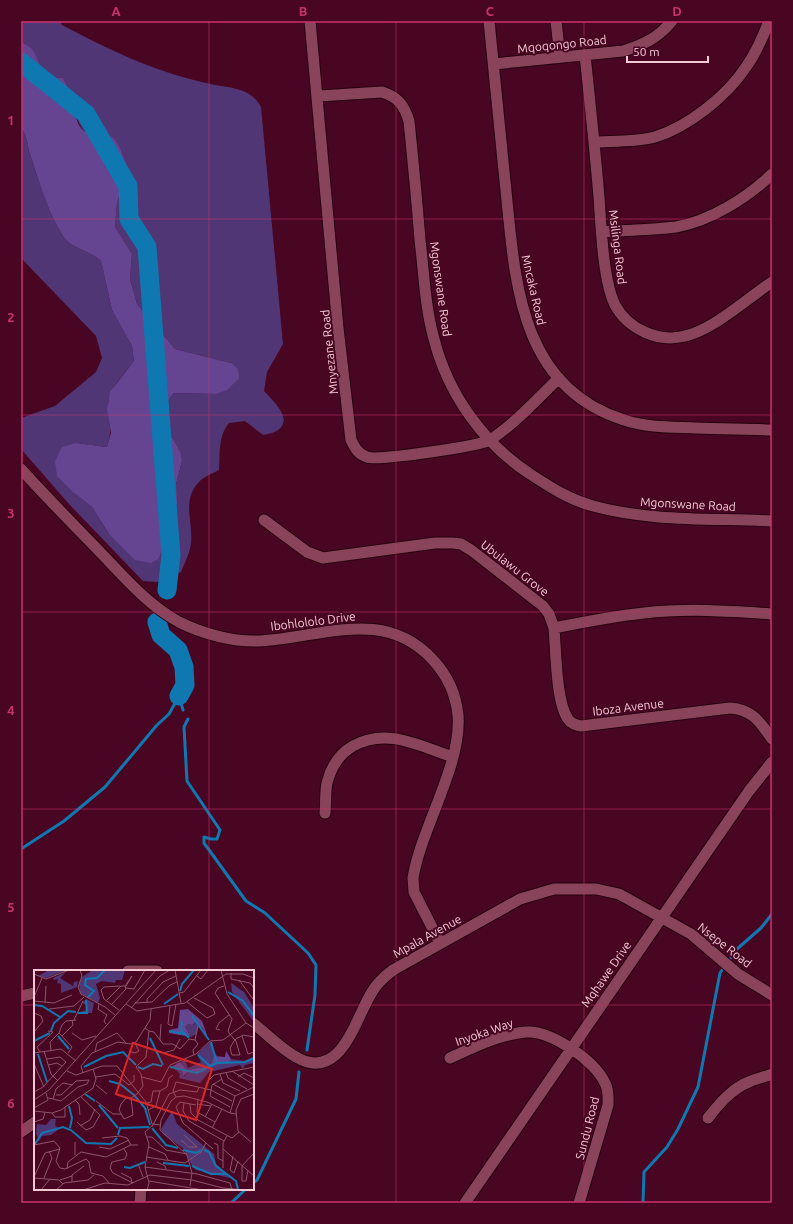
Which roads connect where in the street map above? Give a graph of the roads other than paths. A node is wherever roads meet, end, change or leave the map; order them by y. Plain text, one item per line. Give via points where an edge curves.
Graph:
1 (310, 21) edge
2 (489, 21) edge
3 (556, 21) edge
4 (672, 21) edge
5 (769, 21) edge
6 (585, 55) junction
7 (560, 57) junction
8 (494, 64) junction
9 (318, 96) junction
10 (594, 142) junction
11 (772, 174) edge
12 (602, 232) junction
13 (772, 282) edge
14 (559, 378) junction
15 (772, 430) edge
16 (489, 441) junction
17 (21, 469) edge
18 (264, 520) dead end
19 (772, 520) edge
20 (772, 614) edge
21 (554, 628) junction
22 (772, 739) edge
23 (453, 756) junction
24 (772, 762) edge
25 (325, 813) dead end
26 (662, 917) junction
27 (440, 943) junction
28 (34, 993) edge
29 (772, 995) edge
30 (21, 996) edge
31 (254, 1024) edge
32 (570, 1048) junction
33 (450, 1058) dead end
34 (772, 1074) edge
35 (708, 1118) dead end
36 (34, 1123) edge
37 (21, 1132) edge
38 (141, 1190) edge
39 (140, 1203) edge
40 (465, 1203) edge
41 (579, 1203) edge

1 - 9 street, Mnyezane Road
2 - 8 street, Mncaka Road
3 - 7 street
4 - 6 street, Mqoqongo Road via 654,39 640,46 623,51
5 - 10 street via 746,69 722,96 692,119 672,131 653,137
6 - 7 street, Mqoqongo Road
6 - 10 street, Msilinga Road
7 - 8 street, Mqoqongo Road
8 - 14 street, Mncaka Road via 514,274 531,334 545,361
9 - 16 street, Mgonswane Road via 382,92 398,99 406,111 425,287 434,338 460,400
9 - 16 street, Mnyezane Road via 338,328 351,440 360,454 372,459
10 - 12 street, Msilinga Road
11 - 12 street via 726,208 704,219 676,226
12 - 13 street, Msilinga Road via 609,286 615,305 632,324 655,336 674,338 694,333 710,325
14 - 15 street, Mncaka Road via 575,394 611,416 639,424
14 - 16 street, Mnyezane Road
16 - 19 street, Mgonswane Road via 546,485 574,500 592,506 664,518
17 - 23 street, Ibohlololo Drive via 146,598 179,622 197,630 229,638 258,641 359,628 387,632 410,641 427,653 441,669 454,696 458,731
18 - 21 street, Ubulawu Grove via 307,552 322,558 435,543 461,544 543,606
20 - 21 street via 695,611 646,613
21 - 22 street, Iboza Avenue via 562,704 569,721 574,725 730,708 750,713
23 - 25 street via 390,738 372,738 360,742 338,758 332,769 327,783
23 - 27 street, Ibohlololo Drive via 413,878 414,892
24 - 26 street, Mqhawe Drive
26 - 27 street, Mpala Avenue via 619,894 608,891 554,889 520,899
26 - 29 street, Nsepe Road via 691,934 738,974
26 - 32 street, Mqhawe Drive
27 - 31 street, Mpala Avenue via 394,970 377,984 341,1050 330,1060 313,1063 295,1057
28 - 30 street
32 - 33 street, Inyoka Way via 544,1034 526,1032 477,1046
32 - 40 street, Mqhawe Drive
32 - 41 street, Sundu Road via 591,1064 601,1076 608,1094 608,1105
34 - 35 street via 750,1081 734,1090
36 - 37 street
38 - 39 street

